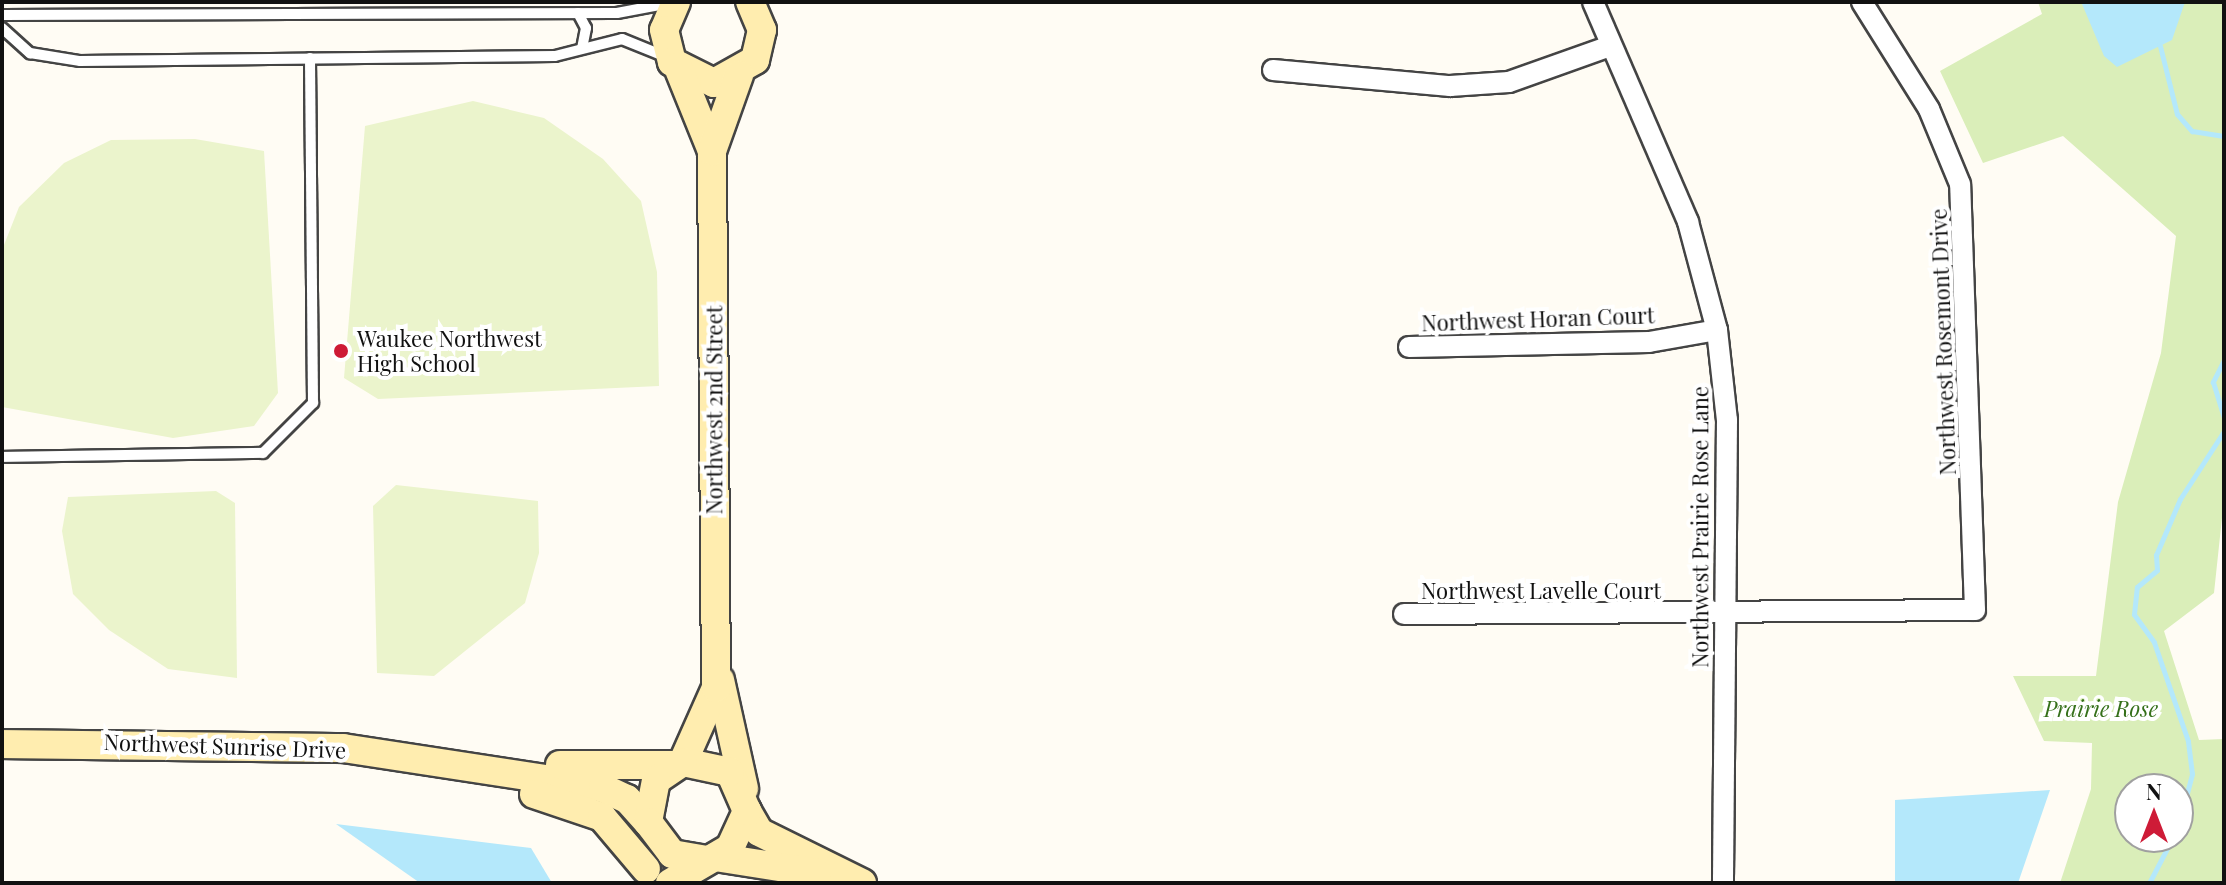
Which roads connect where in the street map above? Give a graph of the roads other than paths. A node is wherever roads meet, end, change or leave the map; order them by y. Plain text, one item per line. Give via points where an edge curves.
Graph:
1 (674, 2) edge
2 (750, 2) edge
3 (1593, 2) edge
4 (1862, 2) edge
5 (578, 13) junction
6 (2, 15) edge
7 (2, 28) edge
8 (1610, 46) junction
9 (582, 48) junction
10 (310, 58) junction
11 (675, 64) junction
12 (1273, 70) dead end
13 (739, 75) junction
14 (712, 151) junction
15 (1717, 330) junction
16 (1409, 347) dead end
17 (2, 457) edge
18 (1975, 610) joint
19 (1404, 614) dead end
20 (1726, 616) junction
21 (716, 668) junction
22 (11, 747) edge
23 (420, 758) junction
24 (680, 763) junction
25 (747, 805) junction
26 (649, 825) junction
27 (710, 858) junction
28 (646, 876) edge
29 (670, 883) edge
30 (849, 883) edge
31 (862, 883) edge
32 (1723, 883) edge

1 - 5 lane
1 - 11 street, Northwest 2nd Street via 664,30
2 - 13 street, Northwest 2nd Street via 761,46
3 - 8 street, Northwest Prairie Rose Lane
4 - 18 street, Northwest Rosemont Drive via 1929,109 1960,184
5 - 6 lane
5 - 9 lane via 586,28
7 - 10 lane via 30,53 80,61
8 - 12 street via 1509,82 1450,86
8 - 15 street, Northwest Prairie Rose Lane via 1688,222
9 - 10 lane via 555,56
9 - 11 lane via 622,39
10 - 17 lane via 313,403 263,453
11 - 13 street via 699,81
11 - 14 street, Northwest 2nd Street
13 - 14 street, Northwest 2nd Street
14 - 21 street, Northwest 2nd Street
15 - 16 street, Northwest Horan Court via 1649,342
15 - 20 street, Northwest Prairie Rose Lane via 1727,420
18 - 20 street, Northwest Lavelle Court
19 - 20 street, Northwest Lavelle Court
20 - 32 street, Northwest Prairie Rose Lane
21 - 24 street, Northwest 2nd Street via 713,707
21 - 25 street, Northwest 2nd Street
22 - 23 street, Northwest Sunrise Drive via 245,742
23 - 24 street, Northwest Sunrise Drive
23 - 26 street, Northwest Sunrise Drive via 603,788
23 - 28 street via 447,774 589,810
24 - 25 street via 730,772
24 - 26 street via 656,780
25 - 27 street via 739,837
25 - 31 street via 759,832
26 - 27 street via 672,854
26 - 28 street
27 - 29 street
27 - 30 street via 791,866

